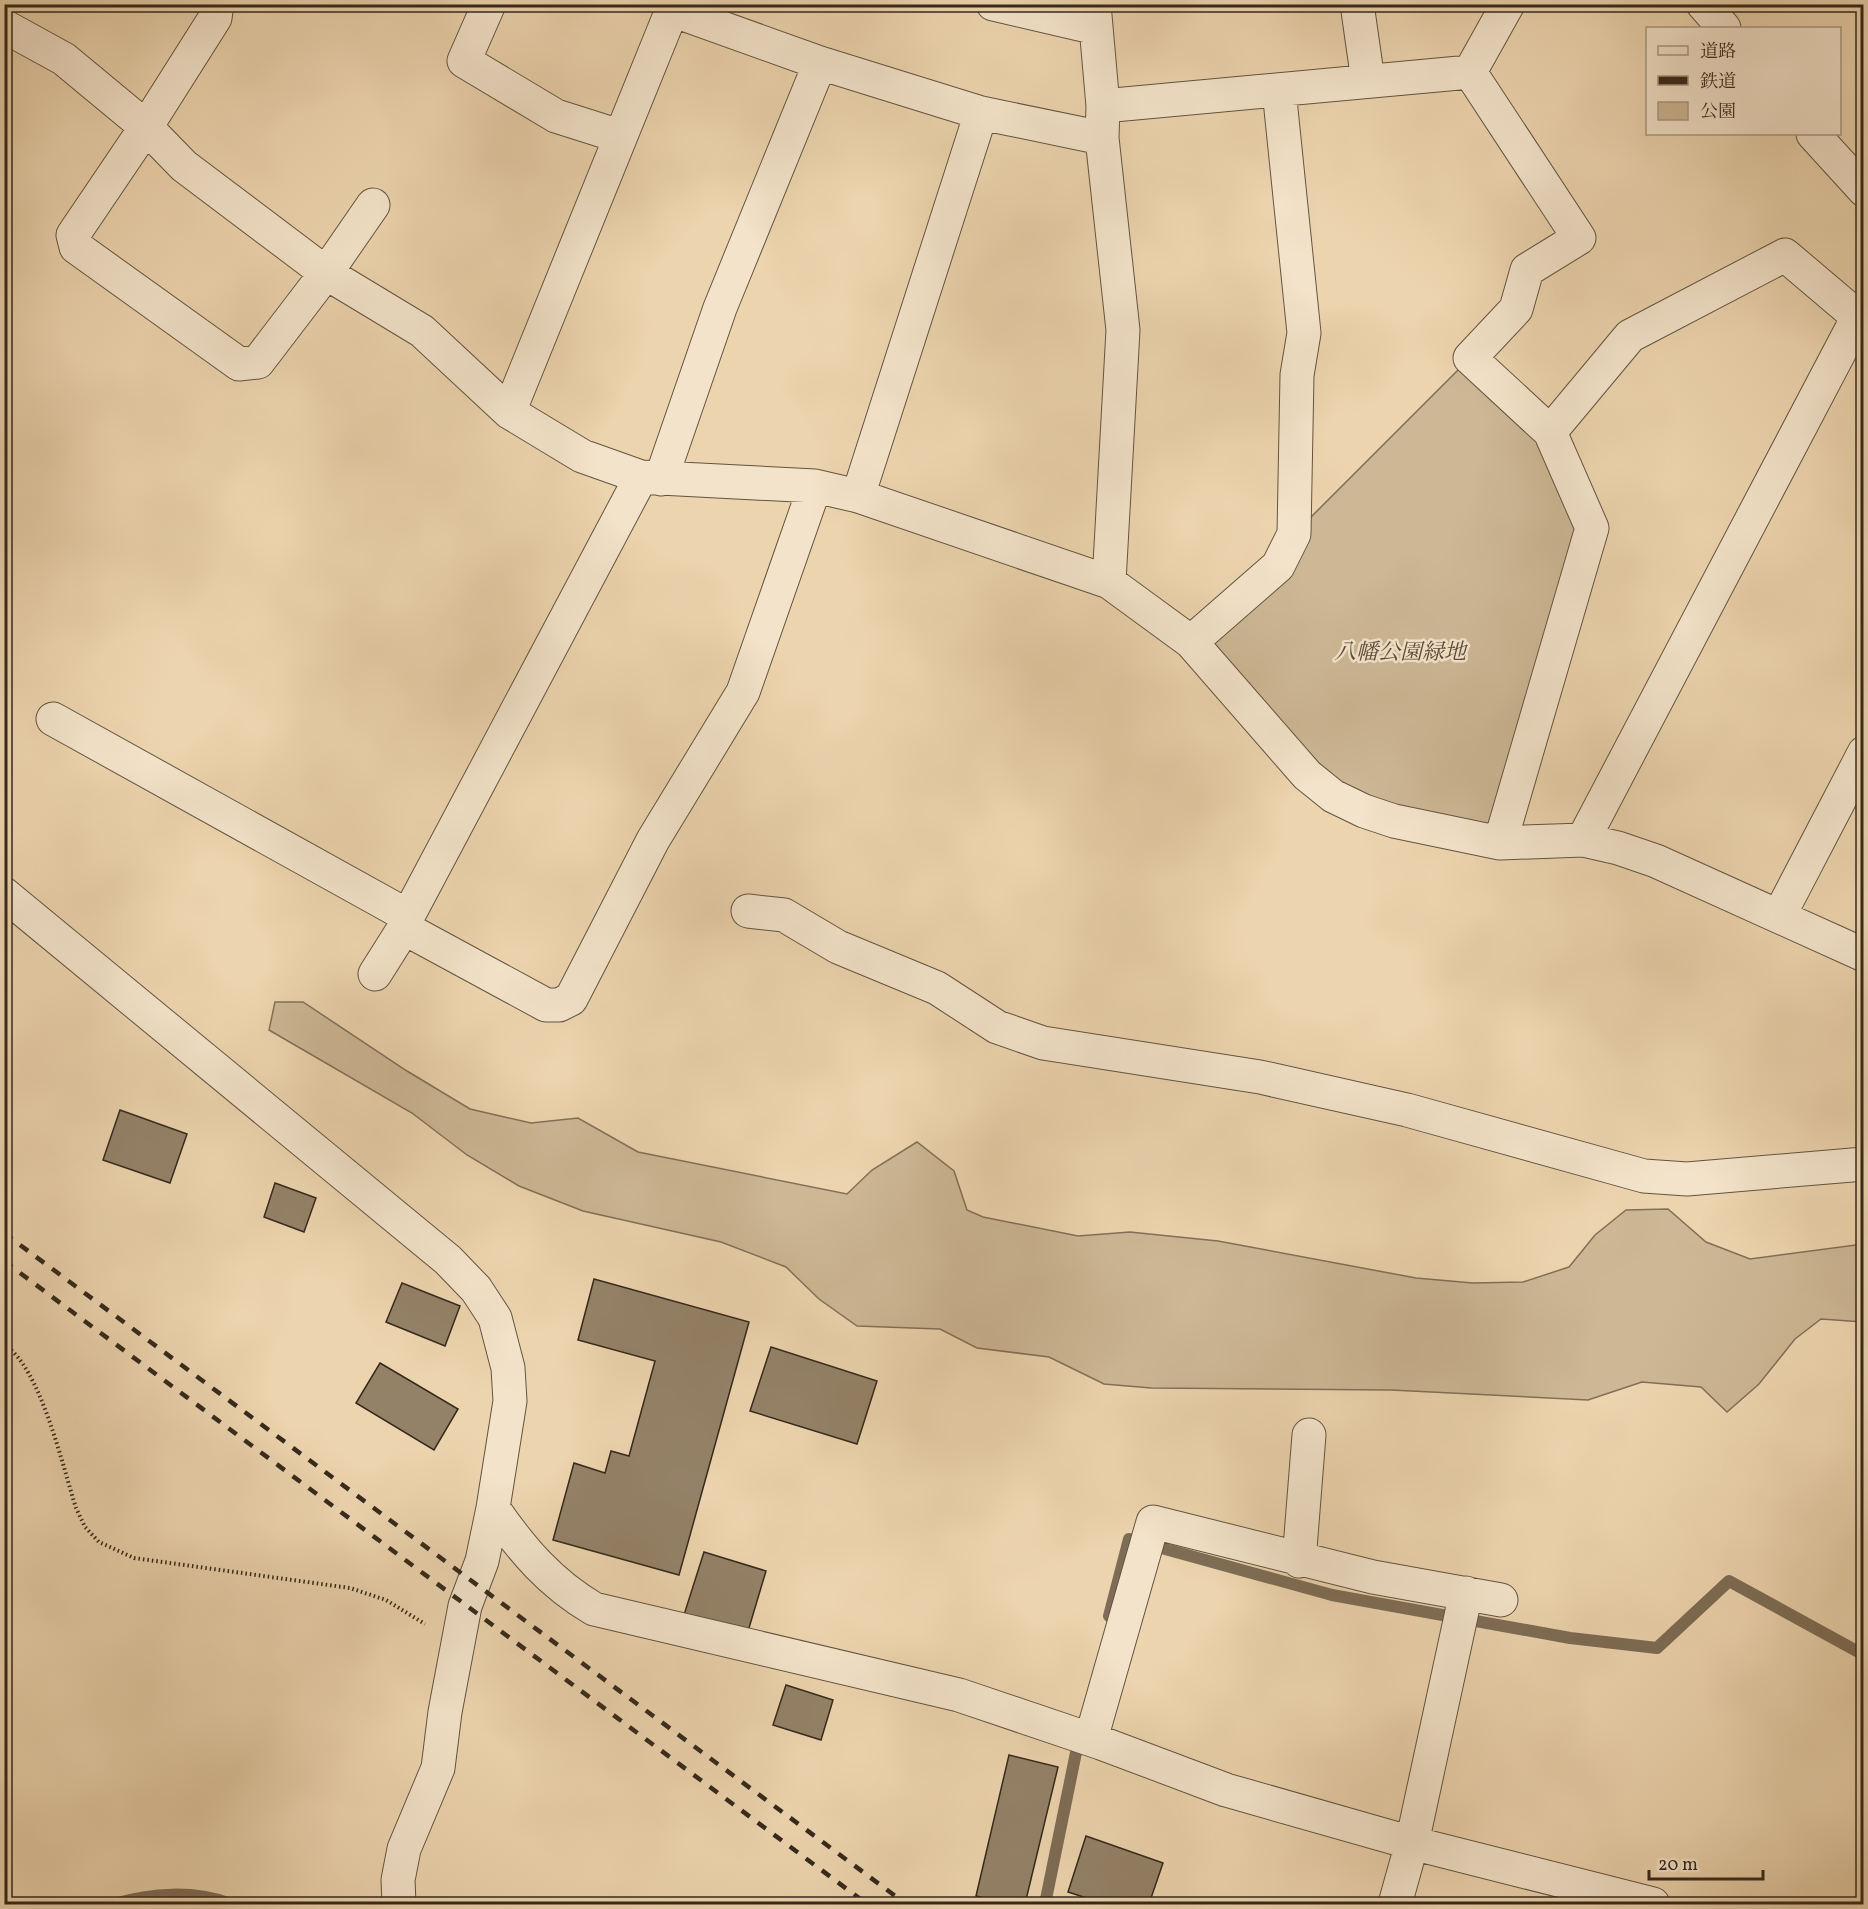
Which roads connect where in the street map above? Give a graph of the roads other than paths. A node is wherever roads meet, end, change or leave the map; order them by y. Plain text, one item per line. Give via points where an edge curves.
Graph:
1 (217, 4) edge
2 (489, 4) edge
3 (993, 4) edge
4 (1357, 4) edge
5 (1508, 4) edge
6 (1703, 4) edge
7 (1095, 16) edge
8 (4, 26) edge
9 (1723, 27) edge
10 (820, 63) junction
11 (1470, 72) junction
12 (1368, 81) junction
13 (1279, 90) junction
14 (1103, 106) junction
15 (981, 113) junction
16 (146, 127) junction
17 (1814, 135) edge
18 (619, 136) junction
19 (1102, 138) junction
20 (1863, 190) edge
21 (373, 205) dead end
22 (326, 273) junction
23 (509, 412) junction
24 (1550, 432) junction
25 (651, 478) junction
26 (815, 486) junction
27 (858, 496) junction
28 (1109, 582) junction
29 (1191, 642) junction
30 (53, 719) dead end
31 (1863, 753) edge
32 (1583, 840) junction
33 (1500, 843) junction
34 (4, 894) edge
35 (748, 911) dead end
36 (1779, 916) junction
37 (406, 922) junction
38 (1863, 955) edge
39 (375, 974) dead end
40 (1863, 1164) edge
41 (1309, 1435) dead end
42 (493, 1508) junction
43 (1299, 1561) junction
44 (1466, 1593) junction
45 (1501, 1600) dead end
46 (1091, 1739) junction
47 (1412, 1843) junction
48 (1642, 1904) edge
49 (399, 1905) edge
50 (1395, 1905) edge

1 - 16 street via 215,18
2 - 18 street via 464,61 556,116
3 - 7 street
4 - 12 street
5 - 11 street
6 - 9 street
7 - 14 street
8 - 16 street via 64,59
10 - 15 street
10 - 18 street via 672,10
10 - 25 street
11 - 12 street
11 - 24 street via 1579,238 1527,270 1516,309 1470,358
12 - 13 street
13 - 14 street
13 - 29 street via 1304,333 1297,375 1294,534 1278,566
14 - 19 street
15 - 19 street
15 - 27 street
16 - 22 street via 184,166
16 - 22 street via 73,235 76,247 239,364 258,362
17 - 20 street
18 - 23 street
19 - 28 street via 1123,330
21 - 22 street
22 - 23 street via 422,331
23 - 25 street via 601,465
24 - 32 street via 1630,336 1785,255 1858,317
24 - 33 street via 1592,528
25 - 26 street
25 - 37 street
26 - 27 street
26 - 37 street via 743,692 653,840 571,999 559,1005 546,1005
27 - 28 street
28 - 29 street
29 - 33 street via 1307,775 1332,796 1394,821
30 - 37 street
31 - 36 street
32 - 33 street
32 - 36 street via 1656,861
34 - 42 street via 448,1260 476,1289 495,1318 508,1368 510,1401
35 - 40 street via 784,915 838,947 937,988 997,1027 1043,1043 1260,1077 1407,1110 1644,1176 1687,1179
36 - 38 street
37 - 39 street
41 - 43 street
42 - 46 street via 541,1571 566,1593 594,1609 959,1695
42 - 49 street via 482,1561 465,1606 438,1768 404,1849
43 - 44 street
43 - 46 street via 1153,1522
44 - 45 street
44 - 47 street
46 - 47 street via 1226,1790
47 - 48 street
47 - 50 street

